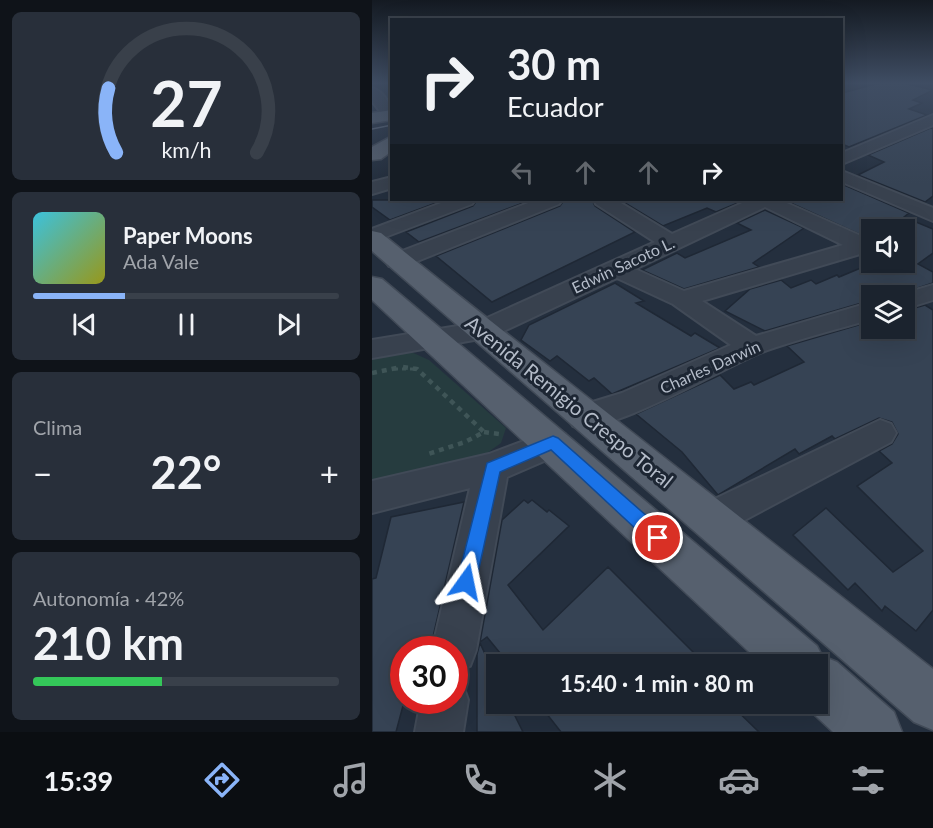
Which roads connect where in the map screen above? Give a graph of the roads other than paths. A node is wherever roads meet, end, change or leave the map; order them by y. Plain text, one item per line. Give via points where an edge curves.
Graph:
1 (933, 119) edge
2 (390, 143) edge
3 (373, 150) edge
4 (843, 159) edge
5 (843, 176) edge
6 (390, 183) edge
7 (372, 188) edge
8 (462, 201) edge
9 (549, 201) edge
10 (605, 201) edge
11 (763, 201) edge
12 (767, 201) edge
13 (933, 214) edge
14 (372, 237) edge
15 (671, 243) junction
16 (397, 261) junction
17 (617, 269) junction
18 (372, 285) edge
19 (933, 292) edge
20 (915, 298) edge
21 (682, 299) junction
22 (861, 313) edge
23 (482, 331) junction
24 (430, 337) junction
25 (752, 346) junction
26 (372, 349) edge
27 (568, 430) junction
28 (880, 433) dead end
29 (492, 468) junction
30 (372, 497) edge
31 (711, 519) junction
32 (457, 636) edge
33 (789, 654) edge
34 (828, 690) edge
35 (933, 703) edge
36 (442, 714) edge
37 (439, 732) edge
38 (874, 732) edge

1 - 4 street
2 - 3 main road
5 - 13 street
6 - 7 street
8 - 14 street
9 - 16 street
10 - 15 street
11 - 15 street, Edwin Sacoto L.
12 - 21 street via 856,245
14 - 16 main road, Avenida Remigio Crespo Toral
15 - 17 street, Edwin Sacoto L.
16 - 23 main road, Avenida Remigio Crespo Toral
17 - 21 street
17 - 23 street, Edwin Sacoto L.
18 - 24 main road, Avenida Remigio Crespo Toral
19 - 20 street
21 - 25 street
22 - 25 street, Charles Darwin
23 - 24 street, Edwin Sacoto L.
23 - 27 main road, Avenida Remigio Crespo Toral
24 - 26 street, Edwin Sacoto L.
24 - 27 main road, Avenida Remigio Crespo Toral
25 - 27 street, Charles Darwin
27 - 29 street, Charles Darwin
27 - 31 main road, Avenida Remigio Crespo Toral
27 - 33 main road, Avenida Remigio Crespo Toral
28 - 31 street
29 - 30 street, Charles Darwin
29 - 32 street
31 - 35 main road, Avenida Remigio Crespo Toral
34 - 38 main road
36 - 37 street

